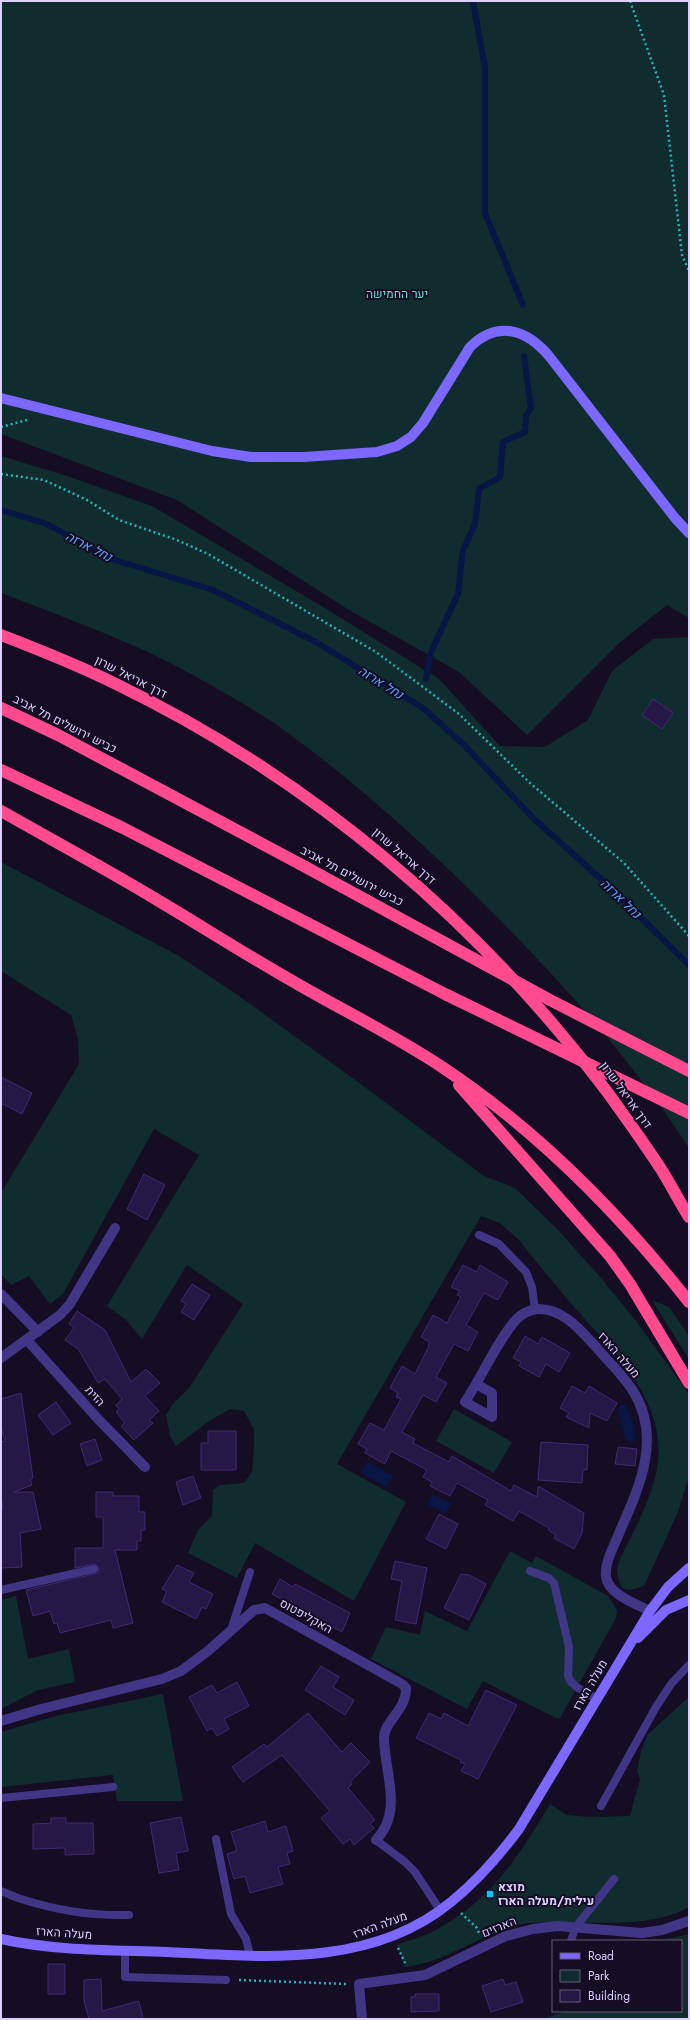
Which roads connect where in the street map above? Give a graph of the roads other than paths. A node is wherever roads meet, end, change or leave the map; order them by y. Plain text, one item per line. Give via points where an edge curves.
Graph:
1 (1, 398) edge
2 (689, 533) edge
3 (1, 634) edge
4 (1, 708) edge
5 (1, 770) edge
6 (1, 811) edge
7 (443, 1068) junction
8 (689, 1071) edge
9 (689, 1113) edge
10 (689, 1217) edge
11 (115, 1228) dead end
12 (479, 1235) dead end
13 (1, 1294) edge
14 (689, 1302) edge
15 (535, 1310) junction
16 (38, 1332) junction
17 (27, 1340) junction
18 (1, 1358) edge
19 (689, 1383) edge
20 (476, 1384) dead end
21 (145, 1467) dead end
22 (689, 1568) edge
23 (94, 1569) dead end
24 (530, 1571) dead end
25 (250, 1572) dead end
26 (1, 1590) edge
27 (689, 1600) edge
28 (650, 1611) junction
29 (230, 1632) junction
30 (626, 1648) junction
31 (689, 1665) edge
32 (597, 1699) junction
33 (1, 1722) edge
34 (113, 1787) dead end
35 (1, 1798) edge
36 (600, 1806) dead end
37 (216, 1839) dead end
38 (376, 1840) joint
39 (614, 1879) dead end
40 (1, 1891) edge
41 (440, 1910) junction
42 (129, 1915) dead end
43 (689, 1921) edge
44 (575, 1928) junction
45 (1, 1939) edge
46 (571, 1940) edge
47 (125, 1950) junction
48 (250, 1955) junction
49 (226, 1980) road end
50 (362, 2019) edge

1 - 2 main road via 212,451 250,457 304,457 378,452 398,446 424,423 470,347 480,337 494,331 512,331 539,344
3 - 10 highway, דרך אריאל שרון via 117,684 206,732 310,798 379,852 463,929 540,1010 593,1074 636,1132
4 - 8 highway, כביש ירושלים תל אביב, bridge via 58,735 550,1000
5 - 9 highway, bridge via 123,828 447,995
6 - 7 highway via 152,896
7 - 14 highway via 520,1126 590,1190 629,1231
7 - 19 highway via 610,1256 630,1284
11 - 16 street via 70,1304
12 - 15 lane via 499,1244 526,1272 532,1287
13 - 16 street
15 - 20 street via 521,1315 515,1322
15 - 28 street, מעלה הארז via 557,1313 572,1322 627,1382 639,1402 647,1436 646,1460 639,1488 608,1562 606,1576 607,1582 617,1592
16 - 17 street
17 - 18 street
17 - 21 street, הזית
22 - 28 main road, מעלה הארז via 668,1587
23 - 26 lane
24 - 32 lane via 549,1578 554,1583 569,1647 568,1676 578,1688
25 - 29 lane
27 - 30 main road, מעלה הארז via 666,1610
28 - 30 main road, מעלה הארז
29 - 33 street, האקליפטוס via 181,1671 162,1679 41,1709
29 - 38 street, האקליפטוס via 254,1610 265,1608 406,1688 406,1699 385,1734 391,1807 388,1823
30 - 32 main road, מעלה הארז
31 - 36 lane via 671,1684 656,1707
32 - 41 main road, מעלה הארז via 519,1829 473,1883
34 - 35 lane
37 - 48 lane via 231,1914 246,1939
38 - 41 lane via 415,1872
39 - 44 lane
40 - 42 lane via 16,1898 60,1910 106,1916
41 - 48 main road, מעלה הארז via 426,1920 372,1944 310,1955
43 - 44 street, הארזים via 662,1930 642,1932
44 - 46 lane
44 - 50 street, הארזים via 558,1926 519,1932 425,1975 359,1984
45 - 47 main road, מעלה הארז via 59,1947
47 - 48 main road, מעלה הארז
47 - 49 lane via 125,1977

